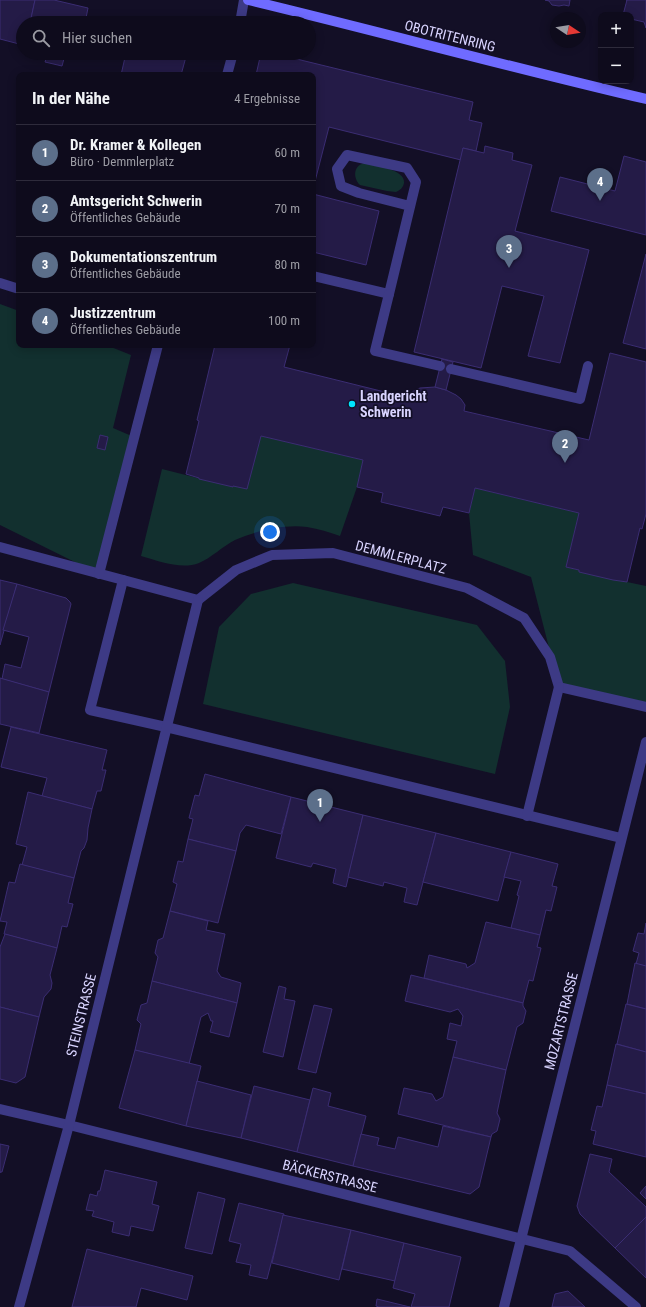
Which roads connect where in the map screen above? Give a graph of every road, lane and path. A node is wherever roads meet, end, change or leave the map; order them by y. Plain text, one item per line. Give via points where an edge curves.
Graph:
1 (244, 0) edge
2 (248, 0) edge
3 (241, 16) edge
4 (315, 16) edge
5 (316, 16) edge
6 (231, 60) edge
7 (228, 72) edge
8 (646, 99) edge
9 (410, 206) junction
10 (316, 277) edge
11 (0, 283) edge
12 (16, 288) edge
13 (389, 294) junction
14 (157, 348) edge
15 (440, 366) dead end
16 (588, 366) dead end
17 (451, 369) dead end
18 (0, 547) edge
19 (99, 574) junction
20 (123, 580) junction
21 (198, 600) junction
22 (559, 687) junction
23 (646, 707) edge
24 (166, 727) junction
25 (646, 742) edge
26 (527, 816) junction
27 (621, 838) junction
28 (0, 1109) edge
29 (69, 1125) junction
30 (521, 1239) junction
31 (19, 1307) edge
32 (504, 1307) edge
33 (636, 1307) edge

1 - 3 street
2 - 4 street, OBOTRITENRING
5 - 8 street, OBOTRITENRING
6 - 7 street
9 - 9 street via 416,182 407,168 347,154 337,169 341,186
9 - 13 street
10 - 13 street
11 - 12 street
13 - 15 street via 375,351
14 - 19 street
16 - 17 street via 580,399
18 - 19 street
19 - 20 street
20 - 21 street
20 - 24 street via 90,710
21 - 22 street, DEMMLERPLATZ via 236,570 272,555 333,553 467,588 524,618 550,657
21 - 24 street
22 - 23 street
22 - 26 street
24 - 26 street
24 - 29 street, STEINSTRASSE
25 - 27 street, MOZARTSTRASSE
26 - 27 street
27 - 30 street, MOZARTSTRASSE
28 - 29 street, BÄCKERSTRASSE
29 - 30 street, BÄCKERSTRASSE
29 - 31 street, STEINSTRASSE
30 - 32 street, MOZARTSTRASSE
30 - 33 street, BÄCKERSTRASSE via 570,1251

